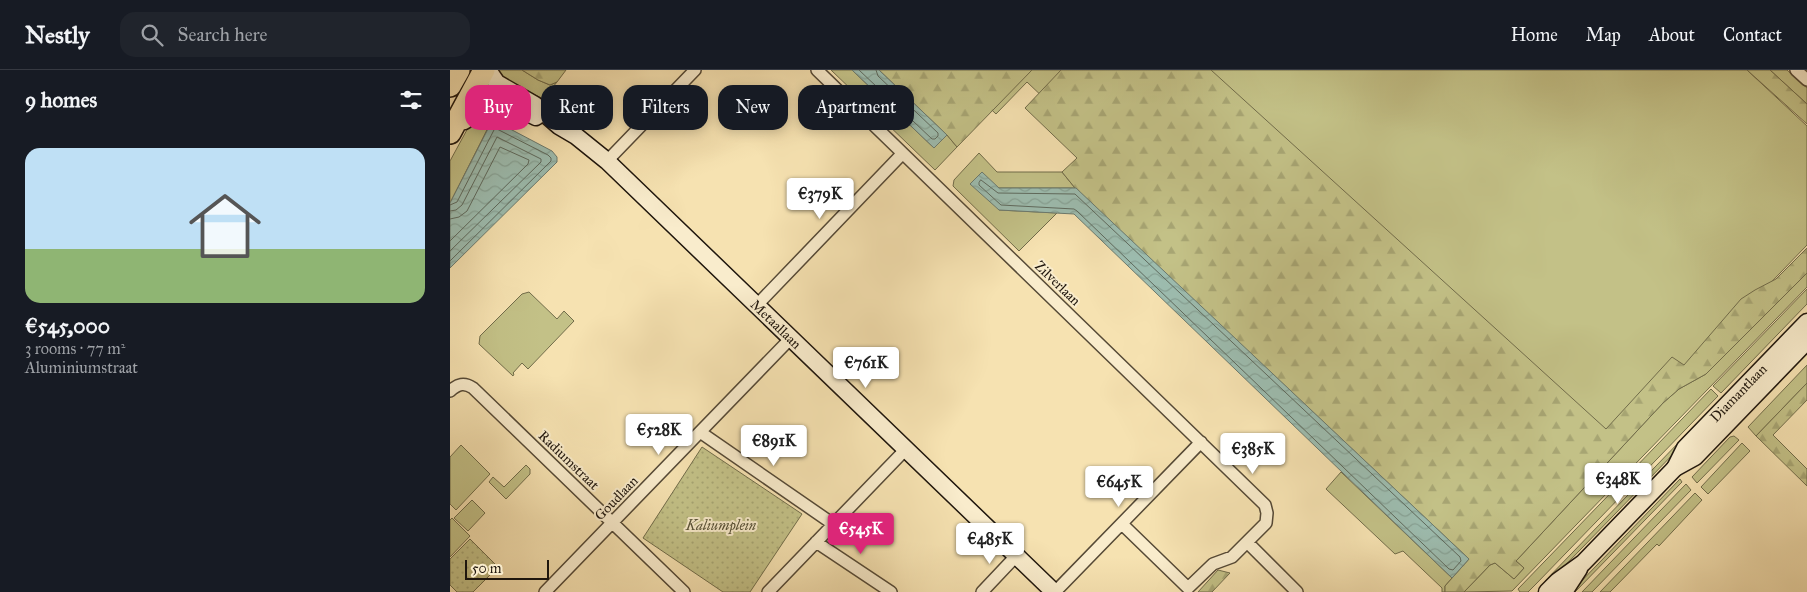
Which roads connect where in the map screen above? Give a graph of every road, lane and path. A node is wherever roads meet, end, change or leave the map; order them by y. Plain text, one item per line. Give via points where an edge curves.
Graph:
1 (459, 70) edge
2 (488, 70) edge
3 (695, 70) edge
4 (817, 70) edge
5 (1796, 70) edge
6 (477, 76) edge
7 (1807, 80) edge
8 (450, 86) edge
9 (541, 111) edge
10 (465, 118) edge
11 (452, 130) edge
12 (566, 130) edge
13 (902, 154) junction
14 (607, 160) junction
15 (757, 305) junction
16 (1807, 322) edge
17 (791, 338) junction
18 (1807, 340) edge
19 (450, 391) edge
20 (700, 432) junction
21 (1201, 442) junction
22 (906, 449) junction
23 (1675, 468) junction
24 (612, 523) junction
25 (833, 524) junction
26 (1122, 524) junction
27 (816, 542) junction
28 (1247, 542) junction
29 (1016, 556) junction
30 (545, 592) edge
31 (684, 592) edge
32 (768, 592) edge
33 (891, 592) edge
34 (982, 592) edge
35 (1054, 592) edge
36 (1298, 592) edge
37 (1552, 592) edge

1 - 8 highway
2 - 9 street, Metaallaan via 496,83
3 - 14 street
4 - 13 street, Zilverlaan
5 - 7 street
6 - 11 highway
10 - 11 highway
12 - 14 street, Metaallaan
13 - 15 street
13 - 21 street, Zilverlaan
14 - 15 street, Metaallaan
15 - 17 street, Metaallaan
16 - 23 street, Diamantlaan via 1685,448
17 - 20 street, Goudlaan
17 - 22 street, Metaallaan
18 - 23 street, Diamantlaan via 1695,457
19 - 24 street, Radiumstraat via 460,384 473,388
20 - 24 street, Goudlaan
20 - 25 street
21 - 26 street
21 - 28 street, Zilverlaan via 1265,505 1266,523
22 - 25 street
22 - 29 street, Metaallaan
23 - 37 street, Diamantlaan
24 - 30 street, Goudlaan
24 - 31 street, Radiumstraat
25 - 27 street
26 - 28 street via 1188,588 1213,564 1232,557
26 - 35 street
27 - 32 street
27 - 33 street
28 - 36 street
29 - 34 street
29 - 35 street, Metaallaan

